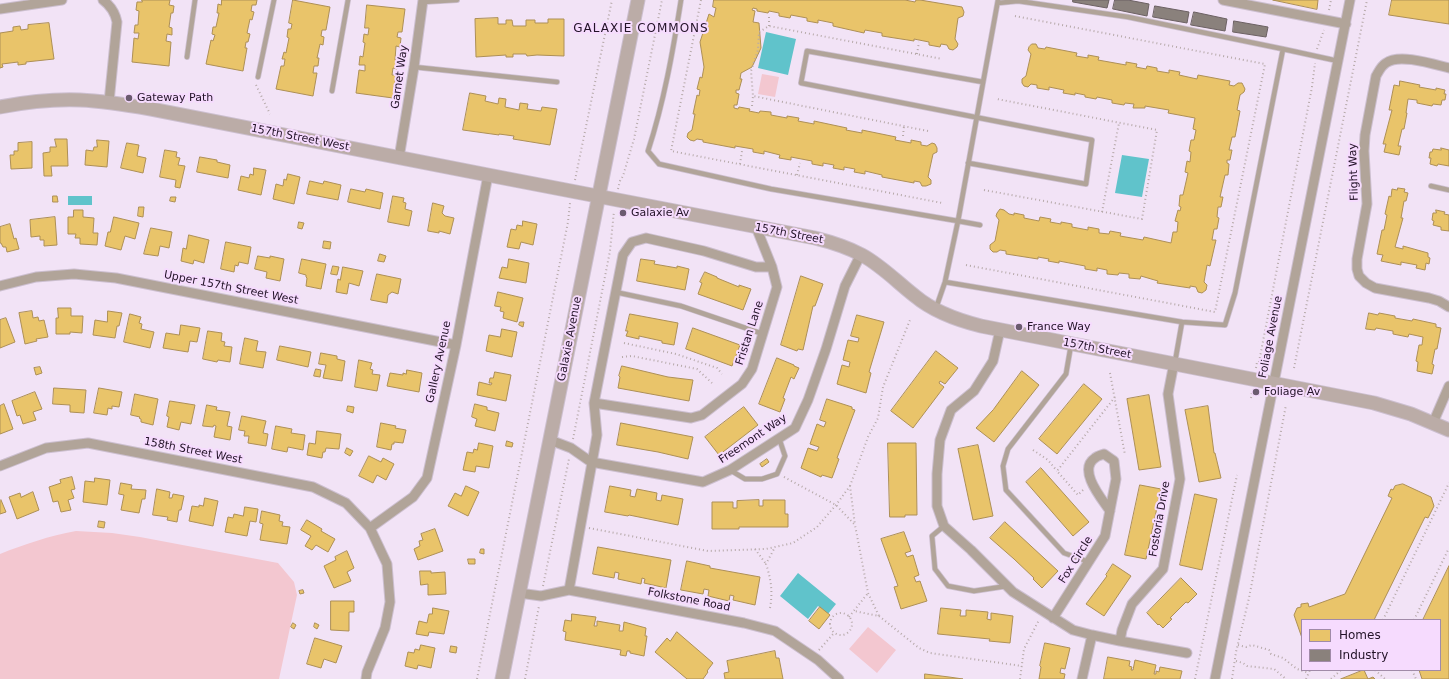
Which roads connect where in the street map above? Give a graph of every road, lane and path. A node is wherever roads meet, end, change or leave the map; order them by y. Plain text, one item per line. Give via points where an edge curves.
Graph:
1 (62, 0) edge
2 (103, 0) edge
3 (195, 0) edge
4 (274, 0) edge
5 (348, 0) edge
6 (457, 0) edge
7 (612, 0) edge
8 (638, 0) edge
9 (662, 0) edge
10 (681, 0) edge
11 (701, 0) edge
12 (1223, 0) edge
13 (1331, 0) edge
14 (1350, 0) edge
15 (1367, 0) edge
16 (423, 1) edge
17 (998, 1) edge
18 (0, 9) edge
19 (769, 14) dead end
20 (1015, 16) dead end
21 (1326, 21) junction
22 (1346, 24) junction
23 (768, 26) junction
24 (919, 42) dead end
25 (1283, 49) junction
26 (917, 54) junction
27 (1316, 55) junction
28 (187, 57) dead end
29 (942, 59) dead end
30 (1338, 61) junction
31 (414, 67) junction
32 (1449, 68) edge
33 (258, 77) joint
34 (557, 82) dead end
35 (983, 82) junction
36 (332, 92) dead end
37 (753, 96) junction
38 (109, 102) junction
39 (752, 106) dead end
40 (0, 107) edge
41 (270, 114) dead end
42 (977, 117) junction
43 (1118, 123) dead end
44 (904, 126) junction
45 (928, 131) dead end
46 (903, 136) dead end
47 (742, 151) dead end
48 (399, 158) junction
49 (800, 163) dead end
50 (968, 163) junction
51 (740, 164) junction
52 (797, 175) junction
53 (488, 176) junction
54 (1432, 186) dead end
55 (1449, 190) edge
56 (572, 192) junction
57 (598, 197) junction
58 (615, 200) junction
59 (942, 202) dead end
60 (1102, 212) dead end
61 (958, 221) junction
62 (980, 225) dead end
63 (756, 227) junction
64 (861, 254) junction
65 (966, 265) dead end
66 (772, 267) junction
67 (945, 282) junction
68 (0, 286) edge
69 (615, 292) junction
70 (1449, 307) edge
71 (936, 310) junction
72 (910, 320) dead end
73 (1182, 322) junction
74 (1000, 330) junction
75 (763, 334) junction
76 (624, 343) dead end
77 (1071, 344) junction
78 (456, 345) junction
79 (622, 357) dead end
80 (1174, 363) junction
81 (1294, 368) dead end
82 (1110, 373) dead end
83 (722, 374) dead end
84 (1255, 379) junction
85 (1274, 383) junction
86 (712, 384) dead end
87 (1449, 386) edge
88 (1115, 397) junction
89 (1251, 398) dead end
90 (594, 403) junction
91 (1286, 405) dead end
92 (1434, 423) junction
93 (1449, 430) edge
94 (779, 438) junction
95 (550, 440) junction
96 (572, 448) junction
97 (1033, 450) dead end
98 (1125, 455) dead end
99 (591, 462) junction
100 (0, 466) edge
101 (730, 470) junction
102 (1057, 471) junction
103 (777, 474) junction
104 (1237, 475) dead end
105 (1449, 482) edge
106 (850, 486) junction
107 (1083, 490) dead end
108 (836, 505) junction
109 (1110, 511) junction
110 (855, 525) junction
111 (580, 526) junction
112 (944, 526) junction
113 (370, 528) junction
114 (775, 547) junction
115 (1449, 548) edge
116 (755, 549) junction
117 (1089, 562) junction
118 (766, 564) junction
119 (1007, 586) junction
120 (569, 590) junction
121 (519, 593) junction
122 (868, 593) junction
123 (541, 596) junction
124 (770, 608) dead end
125 (854, 611) junction
126 (1043, 612) junction
127 (879, 616) junction
128 (849, 617) junction
129 (1053, 618) junction
130 (1383, 619) edge
131 (1414, 619) edge
132 (1092, 635) junction
133 (1120, 641) junction
134 (1238, 645) junction
135 (1187, 653) dead end
136 (1236, 662) junction
137 (1022, 666) junction
138 (1301, 670) edge
139 (1309, 671) edge
140 (1340, 671) edge
141 (1377, 671) edge
142 (366, 679) edge
143 (476, 679) edge
144 (502, 679) edge
145 (525, 679) edge
146 (839, 679) edge
147 (1020, 679) edge
148 (1082, 679) edge
149 (1195, 679) edge
150 (1215, 679) edge
151 (1232, 679) edge
152 (1286, 679) edge
153 (1306, 679) edge
154 (1331, 679) edge
155 (1385, 679) edge

1 - 18 street
2 - 38 street via 110,6 117,22
3 - 28 lane
4 - 33 lane
5 - 36 lane
6 - 16 lane
7 - 56 path
8 - 57 street, Galaxie Avenue
9 - 58 path via 634,139
10 - 61 lane via 670,68 648,151 659,164 771,188
11 - 51 path via 671,151
12 - 21 street
13 - 21 path
14 - 22 street, Foliage Avenue
15 - 81 path
16 - 31 street, Garnet Way
17 - 25 lane via 1018,1 1128,17
17 - 35 lane
19 - 23 path
20 - 65 path via 1265,64 1215,312
21 - 22 street
21 - 27 path
22 - 30 street, Foliage Avenue
23 - 26 path
23 - 37 path via 759,32 758,50 751,71
24 - 26 path
25 - 27 lane
25 - 73 lane via 1234,293 1224,325
26 - 29 path
27 - 30 lane
27 - 84 path
30 - 85 street, Foliage Avenue
31 - 34 lane
31 - 48 street, Garnet Way
32 - 70 street, Flight Way via 1404,58 1387,62 1376,76 1365,136 1367,204 1357,259 1359,276 1375,288 1429,298
33 - 41 path via 253,79
35 - 42 lane
35 - 42 lane via 807,51 801,83
37 - 39 path
37 - 44 path
38 - 40 street, 157th Street West via 49,101
38 - 48 street, 157th Street West
42 - 50 lane
42 - 50 lane via 1092,140 1086,184
43 - 60 path
44 - 45 path
44 - 46 path
47 - 51 path
48 - 53 street, 157th Street West
49 - 52 path
50 - 61 lane
51 - 52 path
52 - 59 path
53 - 56 street, 157th Street West
53 - 78 street, Gallery Avenue
54 - 55 lane
56 - 57 street, 157th Street West
56 - 143 path
57 - 58 street, 157th Street
57 - 95 street, Galaxie Avenue
58 - 63 street, 157th Street
58 - 96 path via 610,252
61 - 62 lane
61 - 67 lane
63 - 64 street, 157th Street via 815,238
63 - 66 street, Fristan Lane
64 - 71 street, 157th Street
64 - 94 street, Freemont Way via 845,286 808,400 795,428
66 - 69 street via 756,267 704,251 646,238 632,242 623,255
66 - 75 street, Fristan Lane via 777,287
67 - 71 lane
67 - 73 lane
68 - 78 street, Upper 157th Street West via 36,277 74,274 116,278
69 - 75 lane via 681,306
69 - 90 street
71 - 74 street, 157th Street via 958,320
72 - 106 path via 883,387 878,418 868,437
73 - 80 lane
74 - 77 street, 157th Street
74 - 112 street via 993,362 974,391 951,410 940,440 938,506
75 - 90 street, Fristan Lane via 752,369 742,384 702,415 691,418
76 - 83 path via 676,354 717,368
77 - 80 street, 157th Street
77 - 117 lane via 1066,374 1008,449 1003,466 1006,490 1064,553
78 - 113 street, Gallery Avenue via 427,478 413,497
79 - 86 path via 632,356 697,369
80 - 84 street, 157th Street
80 - 133 street, Fostoria Drive via 1168,394 1180,479 1163,569 1132,604
82 - 88 path
84 - 85 street, 157th Street
84 - 89 path
85 - 92 street, 157th Street via 1391,407
85 - 150 street, Foliage Avenue
87 - 92 street
88 - 98 path
88 - 102 path
90 - 99 street via 597,435
91 - 134 path
92 - 93 street, 157th Street
94 - 101 street, Freemont Way
94 - 103 lane via 785,456
95 - 96 street, Freemont Way
95 - 121 street, Galaxie Avenue
96 - 99 street, Freemont Way
96 - 123 path
97 - 102 path via 1048,460
99 - 101 street, Freemont Way via 703,482
99 - 111 street
100 - 113 street, 158th Street West via 46,448 88,443 313,487 346,503
101 - 103 lane via 745,479 762,479
102 - 107 path via 1078,494
103 - 108 path
104 - 149 path
105 - 130 path
106 - 108 path
106 - 110 path
108 - 110 path
108 - 114 path via 817,527 793,543
109 - 109 street, Fox Circle via 1116,479 1114,461 1104,454 1094,459 1088,468 1095,489
109 - 117 street, Fox Circle via 1105,536
110 - 122 path
111 - 116 path via 708,551
111 - 120 street
112 - 119 street
112 - 119 lane via 932,536 935,569 948,586 974,591
113 - 142 street, 158th Street West via 387,564 390,602 385,628
114 - 116 path
114 - 118 path
115 - 131 path
116 - 118 path
117 - 129 street, Fox Circle
118 - 124 path via 772,585
119 - 126 street
120 - 123 street, Folkstone Road
120 - 146 street, Folkstone Road via 775,631 818,660
121 - 123 street, Folkstone Road
121 - 144 street, Galaxie Avenue
122 - 125 path
122 - 127 path
123 - 145 path
125 - 127 path
125 - 128 path
126 - 129 street
126 - 137 path via 1024,649
127 - 137 path via 919,648 930,653
128 - 128 path via 852,623 849,632 837,635 831,630 830,622 836,614 844,613
129 - 132 street via 1073,630
132 - 133 street
132 - 148 street
133 - 135 street
134 - 136 path
134 - 138 path via 1252,645 1269,650 1271,654 1283,658
136 - 151 path
136 - 152 path via 1274,669
137 - 147 path
139 - 153 path
140 - 154 path
141 - 155 path

